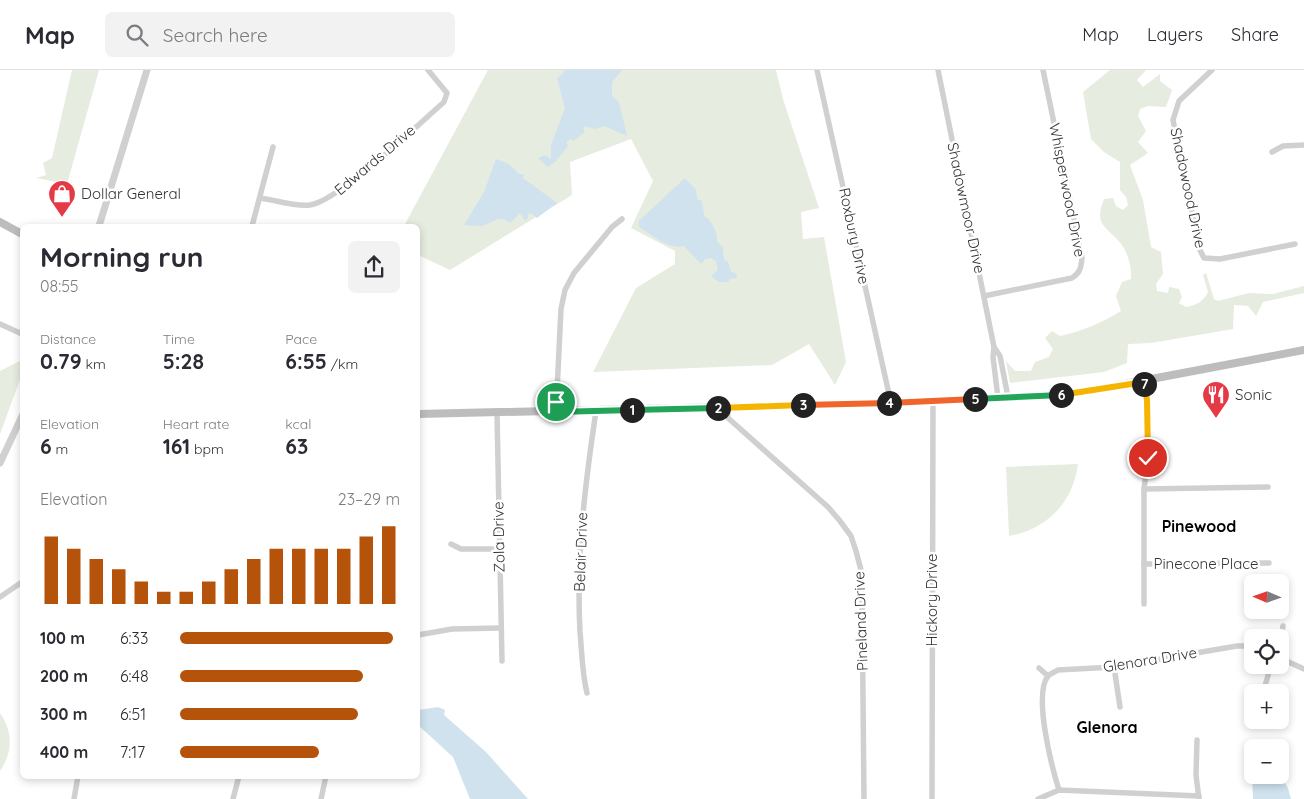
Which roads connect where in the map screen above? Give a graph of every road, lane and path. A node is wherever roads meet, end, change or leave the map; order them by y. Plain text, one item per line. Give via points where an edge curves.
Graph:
1 (147, 70) edge
2 (428, 70) edge
3 (817, 70) edge
4 (938, 70) edge
5 (1043, 70) edge
6 (1207, 71) edge
7 (1304, 145) edge
8 (274, 147) dead end
9 (1272, 152) dead end
10 (260, 198) junction
11 (622, 219) dead end
12 (0, 222) edge
13 (101, 224) edge
14 (253, 224) edge
15 (20, 233) edge
16 (1295, 244) dead end
17 (984, 296) junction
18 (0, 324) edge
19 (20, 333) edge
20 (994, 347) junction
21 (1304, 350) edge
22 (1003, 371) junction
23 (995, 372) junction
24 (1144, 382) junction
25 (998, 398) junction
26 (1008, 398) junction
27 (933, 401) junction
28 (891, 403) junction
29 (727, 408) junction
30 (596, 411) junction
31 (556, 412) junction
32 (496, 413) junction
33 (420, 414) edge
34 (20, 420) edge
35 (0, 463) edge
36 (1268, 487) dead end
37 (1144, 489) junction
38 (451, 544) dead end
39 (499, 549) junction
40 (1269, 563) dead end
41 (1144, 564) junction
42 (20, 583) edge
43 (0, 597) edge
44 (1144, 604) dead end
45 (1283, 626) dead end
46 (501, 628) junction
47 (1283, 629) edge
48 (420, 635) edge
49 (1244, 646) edge
50 (502, 661) dead end
51 (1289, 662) edge
52 (1114, 667) junction
53 (1039, 668) dead end
54 (1304, 668) edge
55 (1048, 676) junction
56 (587, 693) dead end
57 (1120, 707) dead end
58 (1197, 740) dead end
59 (77, 779) edge
60 (238, 779) edge
61 (325, 779) edge
62 (1059, 790) junction
63 (1199, 798) edge
64 (74, 799) edge
65 (233, 799) edge
66 (321, 799) edge
67 (864, 799) edge
68 (932, 799) edge
69 (1038, 799) edge

1 - 13 street
2 - 10 street, Edwards Drive via 445,88 444,102 340,191 310,205
3 - 28 street, Roxbury Drive
4 - 17 street, Shadowmoor Drive
5 - 17 street, Whisperwood Drive via 1082,258 1081,267 1072,278
6 - 16 street, Shadowood Drive via 1179,101 1173,120 1204,258 1220,259
7 - 9 street via 1283,146
8 - 10 street
10 - 14 street
11 - 31 street via 574,273 565,290 561,309
12 - 15 main road
17 - 20 street, Shadowmoor Drive
18 - 19 street
20 - 22 street, Shadowmoor Drive
20 - 23 street, Shadowmoor Drive
21 - 24 main road
22 - 23 street
22 - 26 street, Shadowmoor Drive
23 - 25 street, Shadowmoor Drive
24 - 26 main road via 1072,394
24 - 37 street via 1148,458
25 - 26 main road
25 - 27 main road
27 - 28 main road
27 - 68 street, Hickory Drive
28 - 29 main road
29 - 30 main road
29 - 67 street, Pineland Drive via 728,418 828,507 851,536 861,570
30 - 31 main road
30 - 56 street, Belair Drive via 579,547 580,627 583,680
31 - 32 main road
32 - 33 main road
32 - 39 street, Zola Drive
34 - 35 street
36 - 37 street
37 - 41 street
38 - 39 street via 461,549
39 - 46 street, Zola Drive
40 - 41 street, Pinecone Place
41 - 44 street
42 - 43 street
45 - 47 street
46 - 48 street via 452,629
46 - 50 street, Zola Drive
49 - 52 street, Glenora Drive
51 - 54 street
52 - 55 street, Glenora Drive via 1058,670
52 - 57 street
53 - 55 street
55 - 62 street via 1044,688 1045,732
58 - 63 street
59 - 64 street
60 - 65 street
61 - 66 street
62 - 63 street
62 - 69 street

